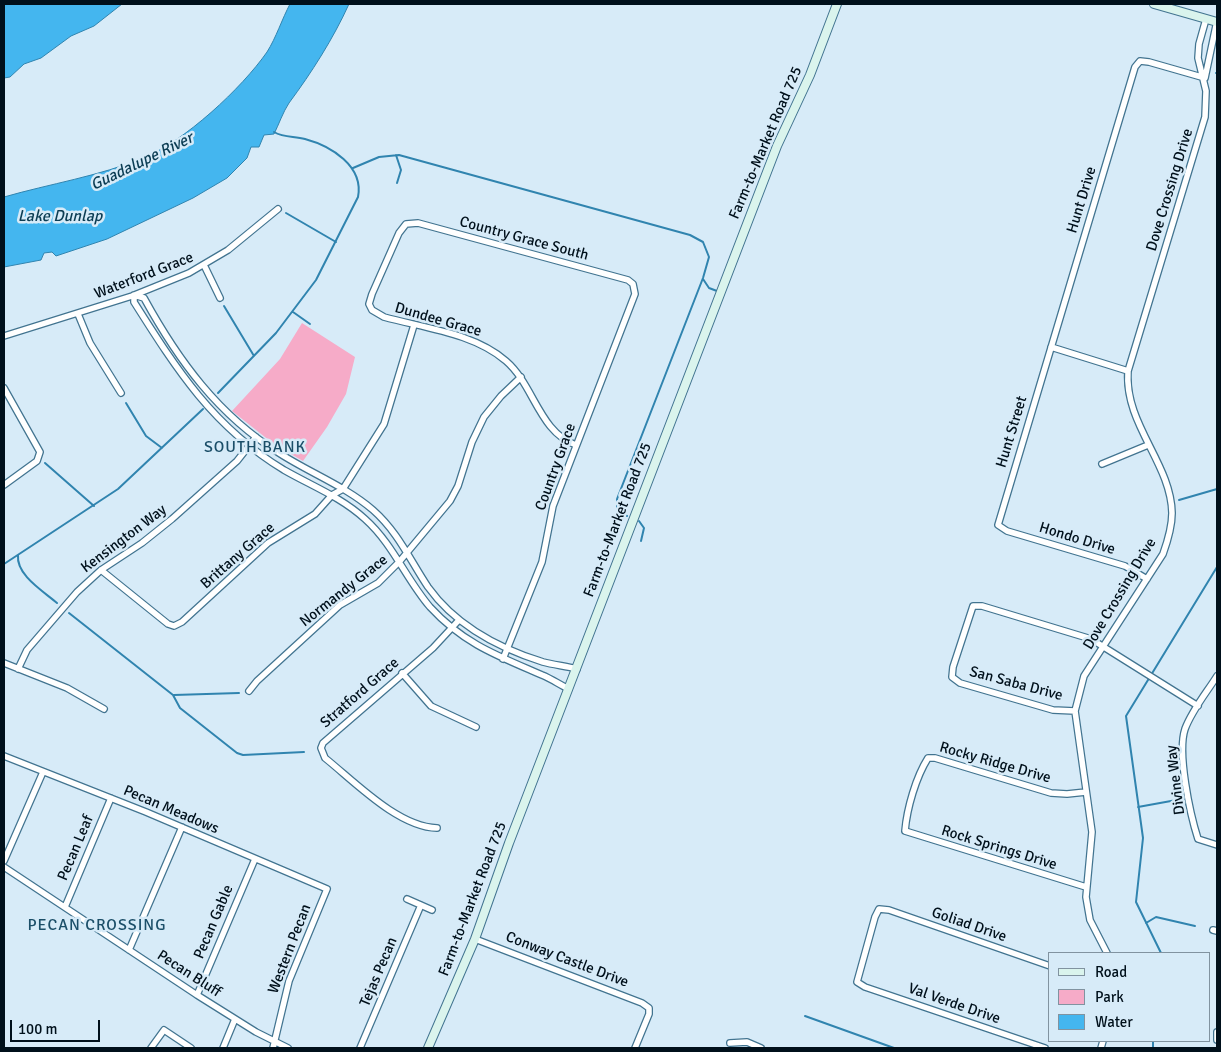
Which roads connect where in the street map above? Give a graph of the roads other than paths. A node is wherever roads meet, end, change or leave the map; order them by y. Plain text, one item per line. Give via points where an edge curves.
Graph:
1 (837, 4) edge
2 (1154, 4) edge
3 (1206, 19) junction
4 (1217, 22) edge
5 (1205, 78) junction
6 (278, 209) dead end
7 (204, 265) junction
8 (633, 284) joint
9 (134, 295) junction
10 (220, 298) dead end
11 (370, 307) joint
12 (78, 314) junction
13 (414, 325) junction
14 (4, 336) edge
15 (1051, 347) junction
16 (1128, 371) junction
17 (522, 377) junction
18 (4, 388) edge
19 (122, 393) dead end
20 (256, 437) junction
21 (250, 445) junction
22 (576, 445) junction
23 (1148, 445) junction
24 (1102, 464) dead end
25 (4, 485) edge
26 (343, 489) junction
27 (332, 495) junction
28 (998, 526) joint
29 (407, 550) junction
30 (400, 562) junction
31 (101, 570) junction
32 (1147, 579) junction
33 (459, 620) junction
34 (452, 628) junction
35 (1104, 646) junction
36 (508, 648) junction
37 (503, 659) junction
38 (4, 663) edge
39 (549, 663) junction
40 (18, 669) junction
41 (577, 669) junction
42 (402, 673) junction
43 (545, 676) junction
44 (1217, 676) edge
45 (569, 689) junction
46 (249, 691) dead end
47 (1198, 706) junction
48 (104, 709) dead end
49 (1075, 711) junction
50 (476, 727) dead end
51 (4, 756) edge
52 (43, 772) junction
53 (1086, 792) junction
54 (111, 798) junction
55 (182, 827) junction
56 (438, 828) dead end
57 (906, 831) joint
58 (1217, 845) edge
59 (255, 859) junction
60 (4, 861) edge
61 (4, 867) edge
62 (1086, 887) junction
63 (327, 889) joint
64 (408, 899) dead end
65 (421, 905) junction
66 (65, 907) junction
67 (432, 910) dead end
68 (475, 939) junction
69 (128, 950) junction
70 (1106, 952) edge
71 (1048, 965) edge
72 (857, 982) joint
73 (197, 995) junction
74 (235, 1019) junction
75 (730, 1043) dead end
76 (274, 1045) edge
77 (151, 1048) edge
78 (191, 1048) edge
79 (223, 1048) edge
80 (288, 1048) edge
81 (360, 1048) edge
82 (428, 1048) edge
83 (635, 1048) edge
84 (761, 1048) edge
85 (1044, 1048) edge

1 - 41 street, Farm-to-Market Road 725 via 810,75 777,146
2 - 3 street
3 - 4 street
3 - 5 street, Dove Crossing Drive via 1199,51
4 - 5 street, Dove Crossing Drive
5 - 15 street, Hunt Drive via 1140,60 1135,67
5 - 16 street, Dove Crossing Drive via 1205,117
6 - 7 street, Waterford Grace via 244,238
7 - 9 street, Waterford Grace
7 - 10 street
8 - 11 street, Country Grace South via 418,223 406,224 372,294
8 - 22 street, Country Grace via 635,294
9 - 12 street, Waterford Grace
9 - 20 street via 144,298 176,352 207,392
9 - 21 street via 134,302 187,383 218,418
11 - 13 street, Dundee Grace via 384,317
12 - 14 street, Waterford Grace
12 - 19 street via 90,343
13 - 17 street, Dundee Grace via 483,345 506,360
13 - 26 street, Brittany Grace via 384,424
15 - 16 street
15 - 28 street, Hunt Street
16 - 23 street, Dove Crossing Drive via 1128,394
17 - 22 street, Dundee Grace via 554,431
17 - 29 street, Normandy Grace via 484,417 450,501
18 - 25 street via 40,452 37,461
20 - 21 street, Kensington Way
20 - 26 street via 308,471
21 - 27 street via 285,470
21 - 31 street, Kensington Way via 237,461 166,524
22 - 36 street, Country Grace via 551,513 542,562
23 - 24 street
23 - 32 street, Dove Crossing Drive via 1166,483 1172,511 1163,554
26 - 27 street, Brittany Grace
26 - 29 street via 381,518
27 - 30 street via 364,518 384,538
27 - 31 street, Brittany Grace via 321,509 275,538 174,626
28 - 32 street, Hondo Drive via 1125,566
29 - 30 street, Normandy Grace
29 - 33 street via 433,594
30 - 34 street via 424,598
30 - 46 street, Normandy Grace via 378,583 340,606
31 - 40 street, Kensington Way via 70,599 27,650
32 - 35 street, Dove Crossing Drive
33 - 34 street, Stratford Grace
33 - 36 street via 488,640
34 - 37 street via 474,645
34 - 42 street, Stratford Grace
35 - 47 street
35 - 49 street, Dove Crossing Drive via 1081,684
35 - 49 street, San Saba Drive via 1084,636 973,606 952,677 960,683 1053,710
36 - 37 street, Country Grace
36 - 39 street
37 - 43 street
38 - 40 street
39 - 41 street
39 - 43 street
40 - 48 street via 67,688
41 - 45 street, Farm-to-Market Road 725
42 - 50 street via 430,706
42 - 56 street, Stratford Grace via 323,743 321,751 325,758 394,812 418,825
43 - 45 street
44 - 47 street, Divine Way
45 - 68 street, Farm-to-Market Road 725
47 - 58 street, Divine Way via 1185,730 1183,758 1198,839
49 - 53 street, Dove Crossing Drive
51 - 52 street, Pecan Meadows
52 - 54 street, Pecan Meadows
52 - 60 street
53 - 57 street, Rocky Ridge Drive via 1051,793 928,758 906,820
53 - 62 street, Dove Crossing Drive via 1092,839
54 - 55 street, Pecan Meadows
54 - 66 street, Pecan Leaf
55 - 59 street, Pecan Meadows
55 - 69 street
57 - 62 street, Rock Springs Drive
59 - 63 street, Pecan Meadows
59 - 73 street, Pecan Gable
61 - 66 street, Pecan Bluff
62 - 70 street, Dove Crossing Drive via 1090,920
63 - 76 street, Western Pecan via 289,980
64 - 65 street
65 - 67 street
65 - 81 street, Tejas Pecan
66 - 69 street, Pecan Bluff
68 - 82 street, Farm-to-Market Road 725
68 - 83 street, Conway Castle Drive via 636,1000 649,1008
69 - 73 street, Pecan Bluff
71 - 72 street, Goliad Drive via 879,909
72 - 85 street, Val Verde Drive
73 - 74 street, Pecan Bluff
74 - 76 street, Pecan Bluff
74 - 79 street
75 - 84 street via 747,1042
76 - 80 street, Pecan Bluff
77 - 78 street via 164,1030

